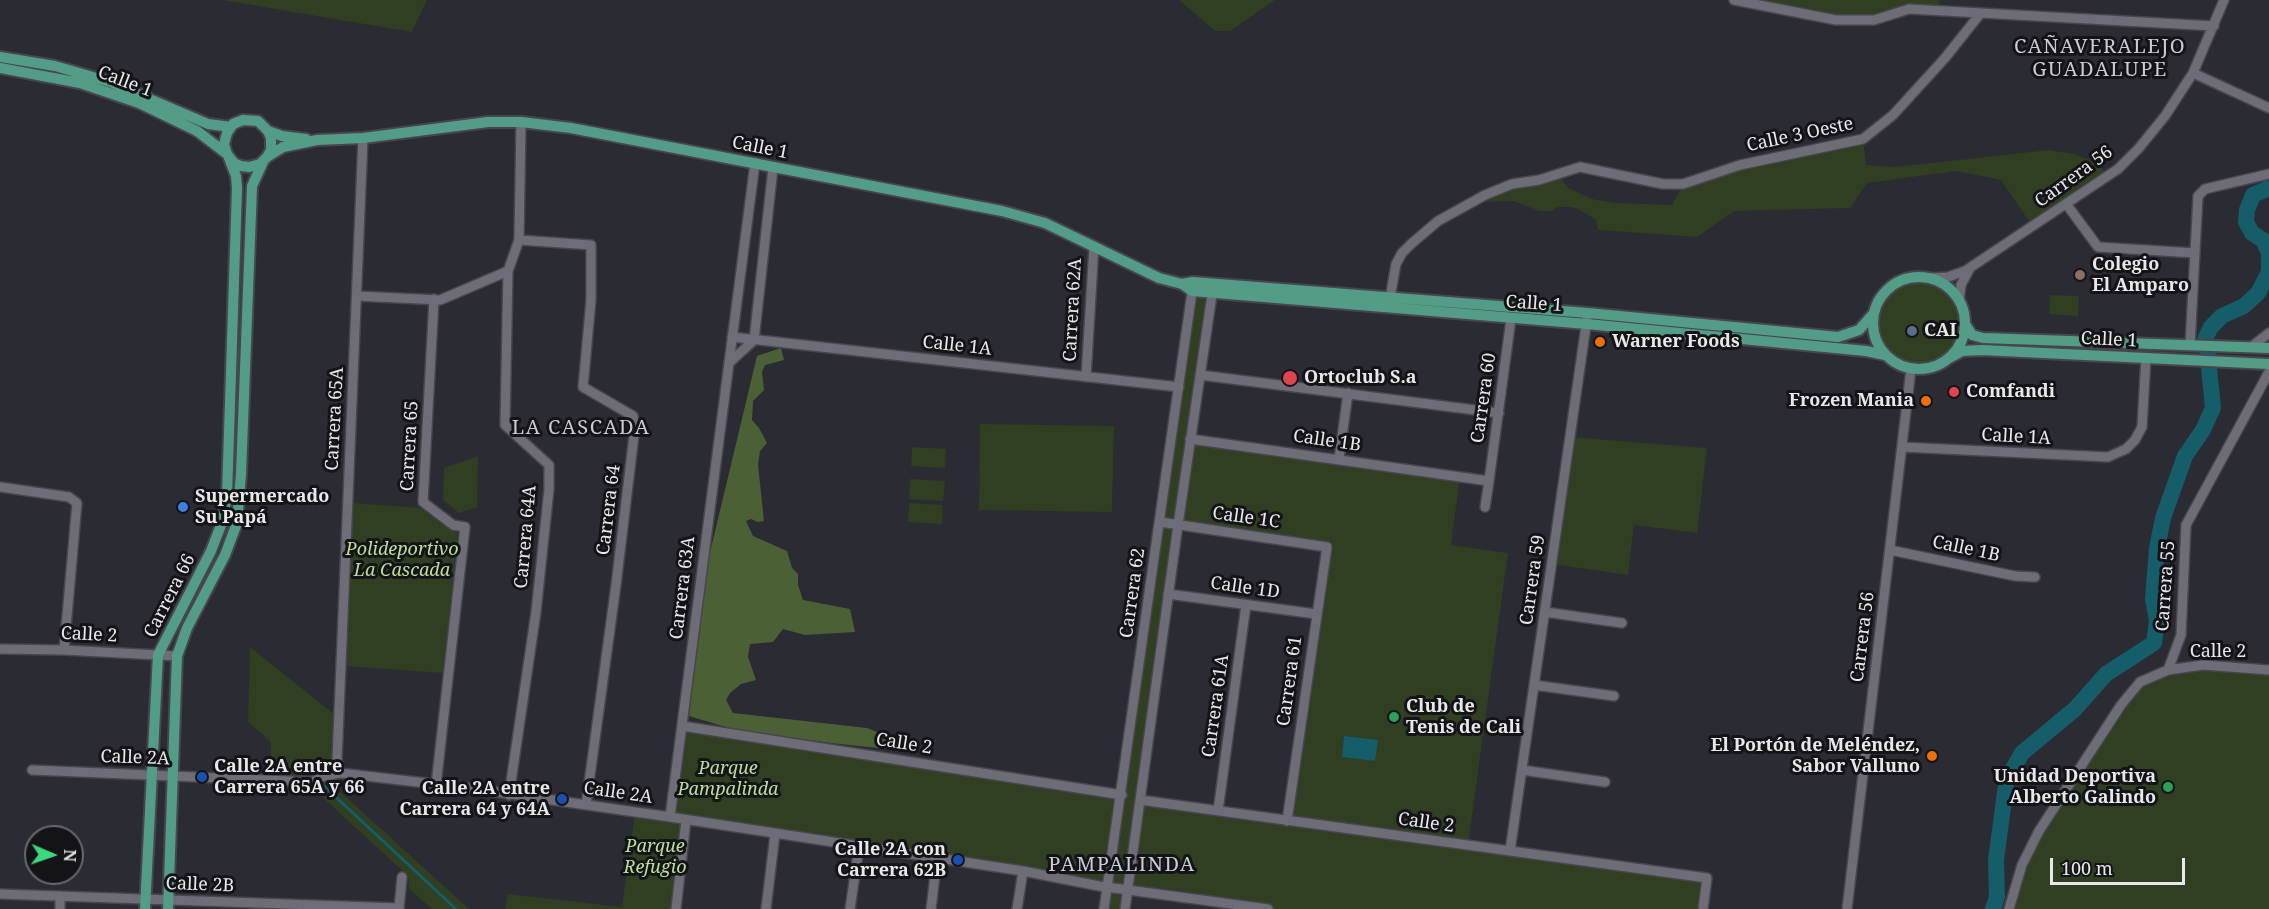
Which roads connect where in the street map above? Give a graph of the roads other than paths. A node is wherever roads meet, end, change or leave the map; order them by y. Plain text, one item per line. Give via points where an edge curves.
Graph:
1 (1734, 0) edge
2 (2224, 0) edge
3 (1980, 14) junction
4 (2214, 26) junction
5 (0, 57) edge
6 (0, 68) edge
7 (2193, 73) junction
8 (2269, 108) edge
9 (521, 122) junction
10 (231, 127) junction
11 (268, 131) junction
12 (363, 138) junction
13 (317, 140) junction
14 (228, 156) junction
15 (265, 160) junction
16 (755, 164) junction
17 (773, 168) junction
18 (2269, 174) edge
19 (2067, 204) junction
20 (519, 240) junction
21 (1094, 246) junction
22 (2195, 253) junction
23 (1973, 267) junction
24 (508, 271) junction
25 (1930, 278) junction
26 (1189, 286) junction
27 (1213, 289) junction
28 (357, 296) junction
29 (1389, 298) junction
30 (434, 300) junction
31 (1959, 301) junction
32 (1874, 313) junction
33 (1587, 319) junction
34 (1511, 320) junction
35 (1965, 324) junction
36 (2269, 333) edge
37 (732, 337) junction
38 (754, 340) junction
39 (2194, 346) junction
40 (2251, 347) junction
41 (2269, 348) edge
42 (1885, 355) junction
43 (1949, 358) junction
44 (2146, 358) junction
45 (729, 363) junction
46 (2250, 363) junction
47 (2269, 364) edge
48 (1911, 369) junction
49 (2269, 372) edge
50 (1200, 375) junction
51 (1086, 376) junction
52 (1179, 387) junction
53 (1348, 393) junction
54 (1499, 413) junction
55 (1190, 439) junction
56 (1902, 447) junction
57 (1339, 459) junction
58 (1489, 481) junction
59 (0, 487) edge
60 (1485, 507) dead end
61 (1160, 522) junction
62 (1178, 525) junction
63 (1327, 547) joint
64 (1890, 550) junction
65 (2035, 578) dead end
66 (1168, 594) junction
67 (1246, 605) junction
68 (1545, 612) junction
69 (1316, 614) junction
70 (1622, 623) dead end
71 (0, 649) edge
72 (64, 650) junction
73 (158, 655) junction
74 (177, 656) junction
75 (2168, 670) junction
76 (2269, 670) edge
77 (1534, 685) junction
78 (1136, 690) junction
79 (1155, 693) junction
80 (1614, 696) dead end
81 (682, 726) junction
82 (32, 770) dead end
83 (1522, 770) junction
84 (340, 773) junction
85 (152, 775) junction
86 (173, 776) junction
87 (1605, 782) dead end
88 (436, 785) junction
89 (509, 795) junction
90 (1122, 795) junction
91 (1140, 800) junction
92 (586, 805) junction
93 (1218, 811) junction
94 (670, 817) junction
95 (686, 820) junction
96 (1287, 820) junction
97 (775, 834) junction
98 (859, 847) junction
99 (1510, 851) junction
100 (937, 859) junction
101 (1023, 871) junction
102 (402, 877) dead end
103 (1108, 887) junction
104 (1128, 889) junction
105 (0, 894) edge
106 (60, 896) junction
107 (145, 904) edge
108 (168, 905) edge
109 (1207, 905) edge
110 (60, 909) edge
111 (399, 909) edge
112 (676, 909) edge
113 (765, 909) edge
114 (850, 909) edge
115 (931, 909) edge
116 (1017, 909) edge
117 (1104, 909) edge
118 (1125, 909) edge
119 (1268, 909) edge
120 (1703, 909) edge
121 (1847, 909) edge
122 (2009, 909) edge

1 - 3 street via 1836,20 1874,20 1909,9
2 - 4 street, Carrera 56
3 - 4 street
3 - 29 street, Calle 3 Oeste via 1893,115 1863,139 1740,165 1683,184 1663,184 1580,167 1512,184 1438,221 1411,244 1396,264
4 - 7 street, Carrera 56
5 - 10 main road, Calle 1 via 55,66 110,82 208,124
6 - 14 main road, Calle 1 via 80,83 139,103 197,131
7 - 8 street
7 - 19 street, Carrera 56 via 2139,148 2118,169
9 - 12 main road, Calle 1 via 488,122
9 - 16 main road, Calle 1
9 - 20 street, Carrera 64A
10 - 11 main road via 251,119
10 - 14 main road via 225,140
11 - 13 main road, Calle 1
11 - 15 main road via 272,146
12 - 13 main road, Calle 1
12 - 28 street, Carrera 65A
13 - 15 main road, Calle 1 via 283,147
14 - 15 main road via 245,167
14 - 73 main road, Carrera 66 via 237,188 224,520
15 - 74 main road, Carrera 66 via 252,186 237,523
16 - 17 main road, Calle 1
16 - 37 street, Carrera 63A
17 - 21 main road, Calle 1 via 1002,211 1045,223
17 - 38 street
18 - 22 street via 2205,189 2198,196
19 - 22 street via 2098,247
19 - 23 street, Carrera 56
20 - 24 street, Carrera 64A
20 - 92 street, Carrera 64 via 591,245 584,387 633,416 635,427
21 - 26 main road, Calle 1 via 1159,278
21 - 51 street, Carrera 62A
22 - 39 street
23 - 25 street, Carrera 56 via 1957,275
23 - 31 street via 1964,278
24 - 30 street
24 - 89 street, Carrera 64A via 505,424 549,465 536,612
25 - 31 main road via 1947,286
25 - 32 main road via 1913,277 1897,283 1883,294
26 - 27 main road, Calle 1
26 - 52 street, Carrera 62
27 - 29 main road, Calle 1
27 - 34 main road, Calle 1
27 - 50 street, Carrera 62
28 - 30 street
28 - 84 street, Carrera 65A via 337,760
29 - 33 main road, Calle 1
30 - 88 street, Carrera 65 via 423,502 453,525 465,527
31 - 35 main road
32 - 33 main road, Calle 1 via 1858,330 1838,337
32 - 42 main road via 1874,335
33 - 34 main road, Calle 1
33 - 42 main road, Calle 1
33 - 68 street, Carrera 59
34 - 54 street, Carrera 60
35 - 39 main road, Calle 1 via 1972,335 1983,338
35 - 43 main road via 1961,340
36 - 40 street
37 - 38 street, Calle 1A
37 - 45 street, Carrera 63A
38 - 45 street
38 - 51 street, Calle 1A
39 - 40 main road, Calle 1
40 - 41 main road, Calle 1
40 - 46 main road
42 - 48 main road
43 - 44 main road, Calle 1 via 1969,350
43 - 48 main road via 1934,367
44 - 46 main road, Calle 1
44 - 56 street, Calle 1A via 2142,426 2126,449 2108,457
45 - 81 street, Carrera 63A
46 - 47 main road, Calle 1
48 - 56 street, Carrera 56
49 - 75 street, Carrera 55 via 2186,525 2181,635
50 - 53 street
50 - 55 street, Carrera 62
51 - 52 street, Calle 1A
52 - 61 street, Carrera 62
53 - 54 street
53 - 57 street
54 - 58 street, Carrera 60
55 - 57 street, Calle 1B
55 - 62 street, Carrera 62
56 - 64 street, Carrera 56
57 - 58 street, Calle 1B
58 - 60 street, Carrera 60
59 - 72 street via 69,497 77,503
61 - 62 street, Calle 1C
61 - 78 street, Carrera 62
62 - 63 street, Calle 1C
62 - 66 street, Carrera 62
63 - 69 street, Carrera 61
64 - 65 street, Calle 1B
64 - 121 street, Carrera 56
66 - 67 street, Calle 1D
66 - 79 street, Carrera 62
67 - 69 street, Calle 1D
67 - 93 street, Carrera 61A
68 - 70 street
68 - 77 street, Carrera 59
69 - 96 street, Carrera 61
71 - 72 street, Calle 2
72 - 73 street, Calle 2
73 - 74 street, Calle 2
73 - 85 main road, Carrera 66
74 - 86 main road, Carrera 66
75 - 76 street, Calle 2 via 2204,665
75 - 122 street via 2140,682 2121,705 2039,831 2022,865
77 - 80 street
77 - 83 street, Carrera 59
78 - 79 street
78 - 90 street, Carrera 62
79 - 91 street, Carrera 62
81 - 90 street, Calle 2
81 - 94 street, Carrera 63A
82 - 85 street, Calle 2A
83 - 87 street
83 - 99 street, Carrera 59
84 - 86 street, Calle 2A via 312,782
84 - 88 street, Calle 2A
85 - 86 street, Calle 2A
85 - 107 main road, Carrera 66
86 - 108 main road, Carrera 66
88 - 89 street, Calle 2A
89 - 92 street, Calle 2A
90 - 103 street, Carrera 62
91 - 93 street, Calle 2
91 - 104 street, Carrera 62
92 - 94 street, Calle 2A
93 - 96 street, Calle 2
94 - 95 street, Calle 2A
95 - 97 street, Calle 2A
95 - 112 street
96 - 99 street, Calle 2
97 - 98 street, Calle 2A
97 - 113 street
98 - 100 street, Calle 2A
98 - 114 street
99 - 120 street, Calle 2 via 1707,878
100 - 101 street, Calle 2A
100 - 115 street
101 - 103 street, Calle 2A
101 - 116 street
102 - 111 street
103 - 104 street, Calle 2A
103 - 117 street, Carrera 62
104 - 109 street, Calle 2A
104 - 118 street, Carrera 62
105 - 106 street, Calle 2B
106 - 107 street, Calle 2B
106 - 110 street
107 - 108 street, Calle 2B
108 - 111 street, Calle 2B
109 - 119 street, Calle 2A

